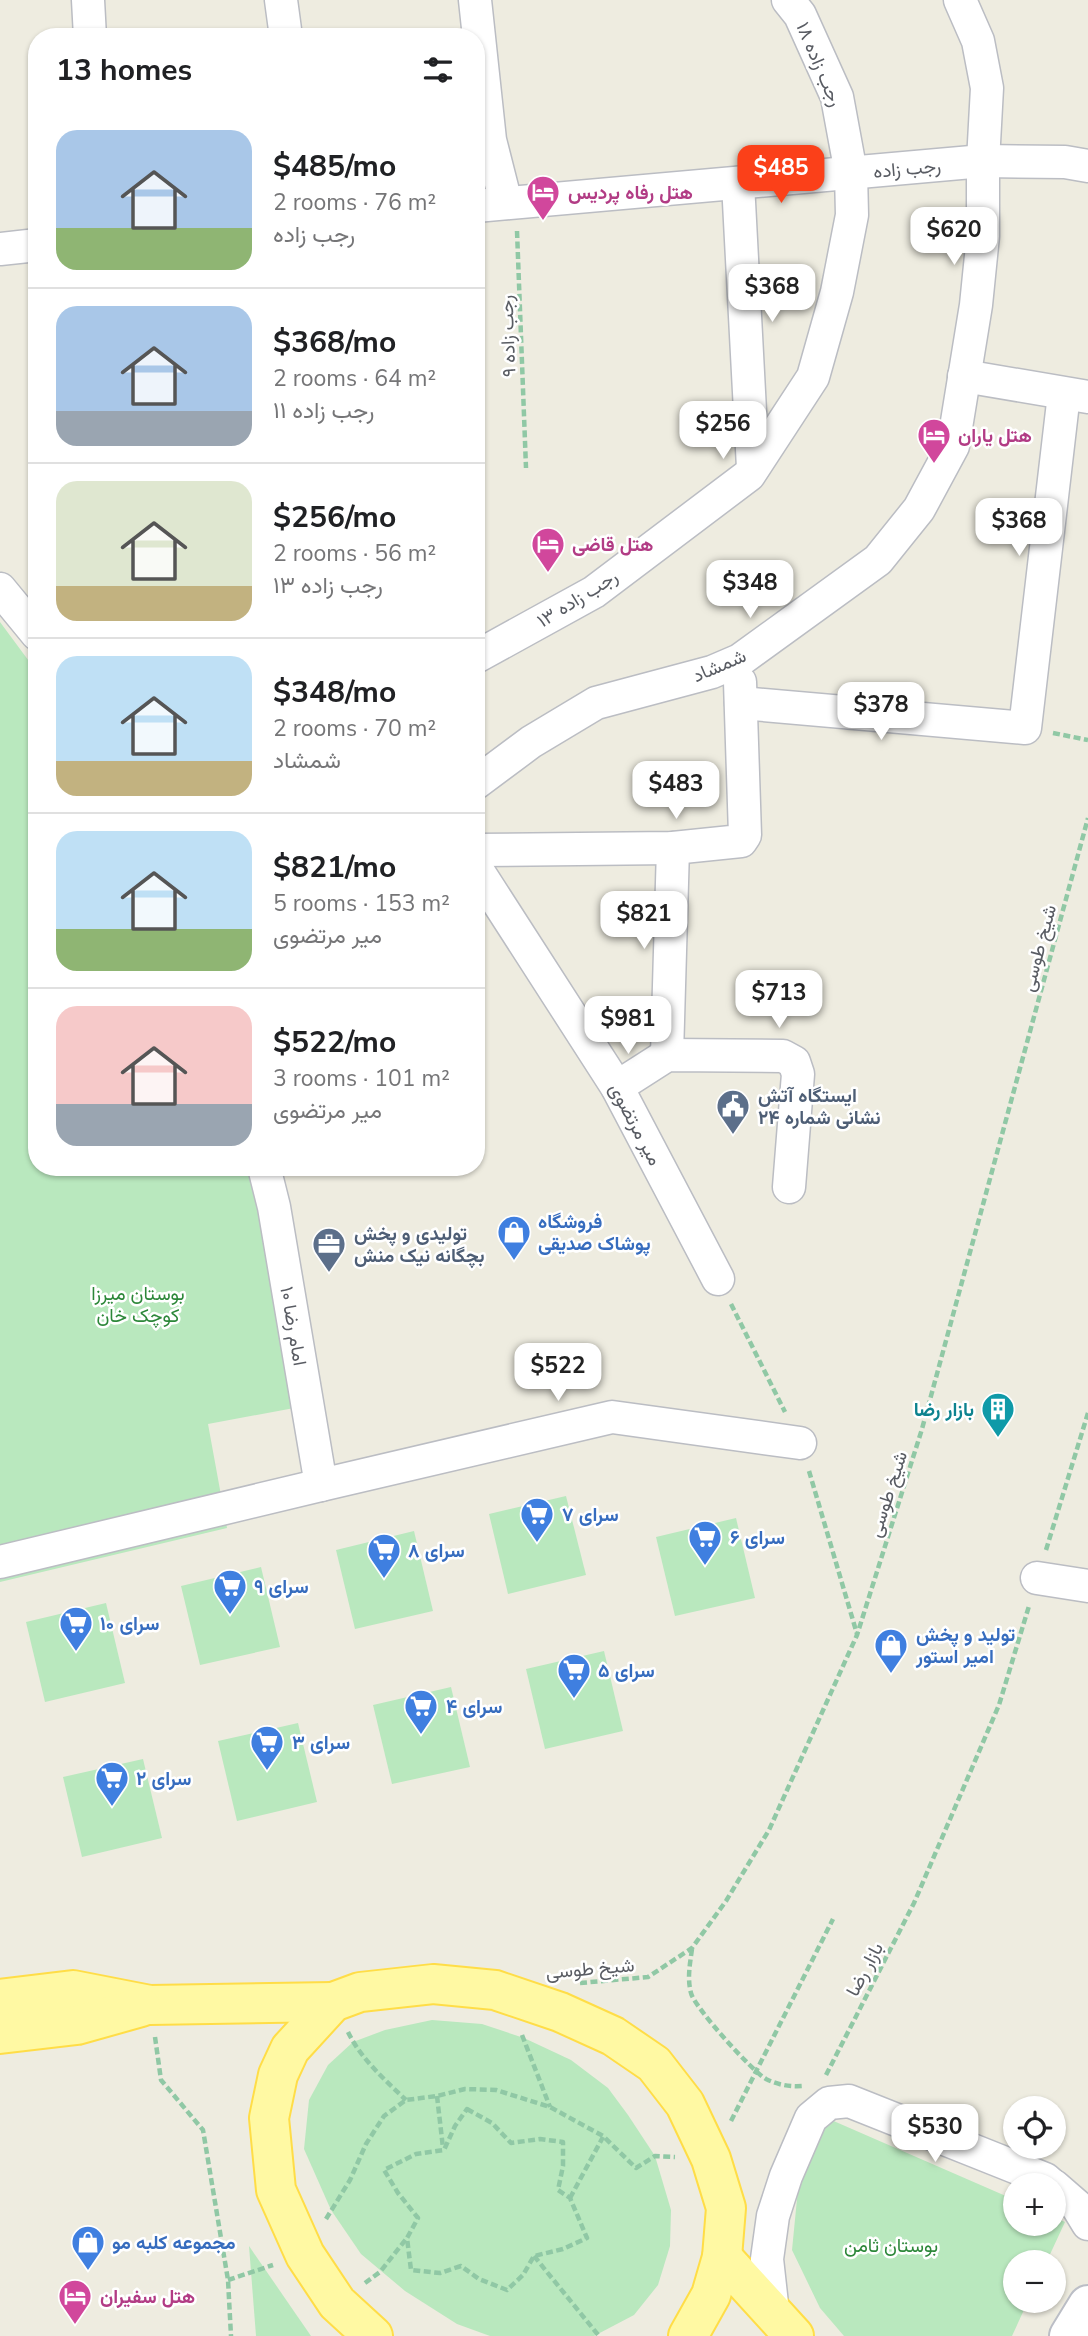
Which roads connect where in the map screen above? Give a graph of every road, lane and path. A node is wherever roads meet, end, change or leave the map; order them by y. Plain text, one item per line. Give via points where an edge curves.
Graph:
1 (88, 0) edge
2 (281, 0) edge
3 (475, 0) edge
4 (788, 0) edge
5 (960, 0) edge
6 (90, 28) edge
7 (285, 28) edge
8 (478, 28) edge
9 (485, 93) edge
10 (983, 161) junction
11 (1088, 166) edge
12 (851, 173) junction
13 (738, 183) junction
14 (499, 204) edge
15 (28, 247) edge
16 (0, 249) edge
17 (964, 376) junction
18 (1076, 396) edge
19 (526, 468) dead end
20 (753, 468) junction
21 (0, 589) edge
22 (28, 623) edge
23 (485, 652) edge
24 (740, 660) junction
25 (741, 703) junction
26 (485, 776) edge
27 (1088, 818) edge
28 (673, 848) junction
29 (485, 850) edge
30 (485, 882) edge
31 (667, 1055) junction
32 (617, 1087) junction
33 (266, 1176) edge
34 (789, 1187) dead end
35 (718, 1279) dead end
36 (1088, 1413) edge
37 (800, 1443) dead end
38 (321, 1485) junction
39 (0, 1562) edge
40 (1037, 1578) junction
41 (1088, 1586) edge
42 (834, 1919) dead end
43 (692, 1948) junction
44 (578, 1983) dead end
45 (495, 1990) junction
46 (0, 1999) edge
47 (333, 2002) junction
48 (150, 2005) junction
49 (0, 2034) edge
50 (821, 2085) junction
51 (437, 2096) junction
52 (406, 2101) junction
53 (550, 2107) junction
54 (603, 2136) junction
55 (444, 2150) junction
56 (711, 2159) junction
57 (1030, 2173) edge
58 (1066, 2197) edge
59 (570, 2198) junction
60 (1088, 2224) edge
61 (407, 2238) junction
62 (305, 2255) junction
63 (534, 2256) junction
64 (722, 2257) junction
65 (228, 2280) junction
66 (337, 2303) junction
67 (1088, 2305) edge
68 (784, 2325) edge
69 (231, 2336) edge
70 (373, 2336) edge
71 (599, 2336) edge
72 (688, 2336) edge
73 (1069, 2336) edge

1 - 6 street
2 - 7 street
3 - 8 street
4 - 12 street, رجب زاده ۱۸ via 800,15 838,97
5 - 10 street, شمشاد via 978,41 987,88
9 - 14 street
10 - 11 street, رجب زاده
10 - 12 street, رجب زاده
10 - 17 street, شمشاد via 983,236
12 - 13 street, رجب زاده
12 - 20 street, رجب زاده ۱۳ via 852,215 813,377
13 - 14 street, رجب زاده
13 - 20 street
14 - 19 path, رجب زاده ۹
15 - 16 street
17 - 18 street
17 - 24 street, شمشاد via 953,446 919,509 878,560
18 - 25 street via 1025,728
20 - 23 street, رجب زاده ۱۳ via 594,592
21 - 22 street
24 - 25 street
24 - 26 street, شمشاد via 596,703
25 - 28 street via 745,835 733,843
27 - 43 path, شیخ طوسی via 922,1429 857,1635 769,1830
28 - 29 street
28 - 31 street
30 - 32 street, میر مرتضوی
31 - 32 street
31 - 34 street via 783,1056 794,1062 798,1074
32 - 35 street, میر مرتضوی
33 - 38 street, امام رضا ۱۰
36 - 40 path, بازار رضا
37 - 38 street via 612,1418
38 - 39 street
40 - 41 street
40 - 50 path, بازار رضا via 999,1706 914,1903
42 - 56 path
43 - 44 path, شیخ طوسی via 648,1977
43 - 50 path via 688,1971 691,1995 704,2016 764,2078 789,2087
45 - 47 main road via 433,1984 360,1992
45 - 53 path via 524,2038
45 - 56 main road via 613,2036 654,2064 685,2104
46 - 48 main road via 73,1990
47 - 48 main road
47 - 52 path via 352,2042
47 - 62 main road via 290,2049 278,2075 269,2118 276,2190
48 - 49 main road via 77,2025
48 - 65 path via 161,2080 204,2130
50 - 57 street via 849,2101
50 - 68 street via 773,2216 767,2259
51 - 52 path
51 - 53 path via 465,2089 496,2090
51 - 55 path
52 - 62 path via 378,2125
53 - 54 path
54 - 56 path via 636,2168 654,2156
54 - 59 path
55 - 59 path via 467,2109 492,2123 511,2143 563,2142 558,2190
55 - 61 path via 416,2154 384,2170 418,2218
56 - 64 main road via 726,2208
58 - 60 street
59 - 63 path via 587,2238
61 - 63 path via 411,2270 440,2273 461,2266 507,2290 523,2276
61 - 66 path via 380,2272
62 - 65 path
62 - 66 main road
63 - 71 path
64 - 68 main road
64 - 72 main road via 711,2295
65 - 69 path
66 - 70 main road
67 - 73 street

